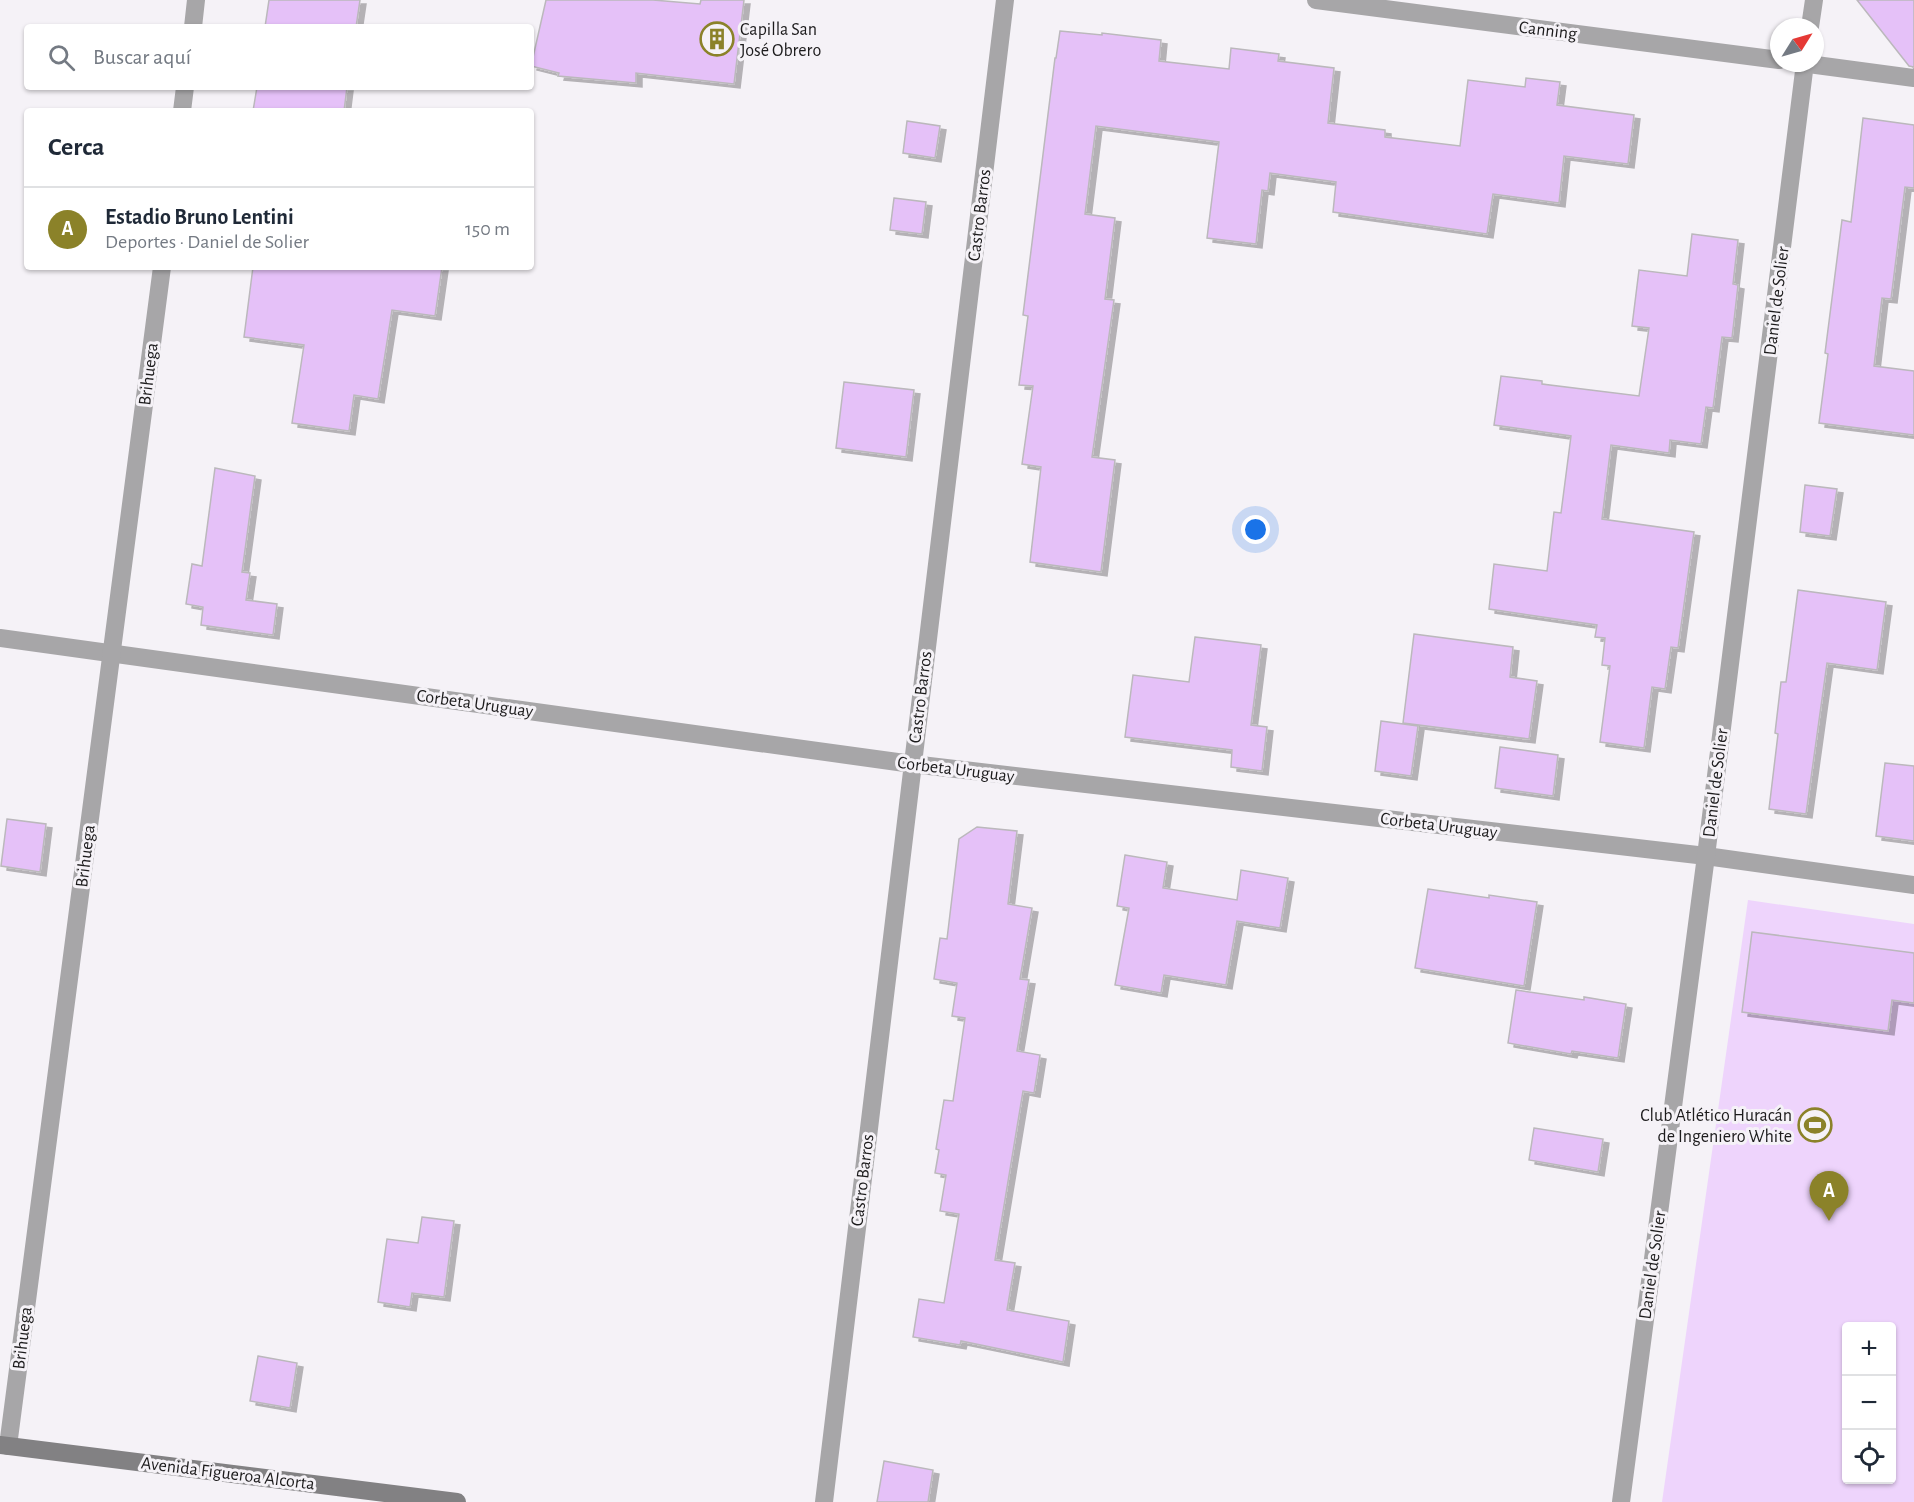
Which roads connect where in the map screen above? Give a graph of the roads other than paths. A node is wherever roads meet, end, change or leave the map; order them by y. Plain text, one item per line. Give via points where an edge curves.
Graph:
1 (196, 0) edge
2 (1005, 0) edge
3 (1316, 0) edge
4 (1814, 0) edge
5 (1811, 18) edge
6 (193, 24) edge
7 (1770, 59) edge
8 (1824, 66) edge
9 (1804, 72) edge
10 (1914, 78) edge
11 (185, 90) edge
12 (182, 108) edge
13 (162, 270) edge
14 (0, 638) edge
15 (112, 652) junction
16 (912, 764) junction
17 (1706, 856) junction
18 (1914, 885) edge
19 (4, 1445) edge
20 (457, 1502) edge
21 (824, 1502) edge
22 (1621, 1502) edge

1 - 6 street
2 - 16 street, Castro Barros
3 - 7 street, Canning
4 - 5 street
8 - 10 street
9 - 17 street, Daniel de Solier
11 - 12 street
13 - 15 street, Brihuega
14 - 15 street, Corbeta Uruguay
15 - 16 street, Corbeta Uruguay
15 - 19 street, Brihuega
16 - 17 street, Corbeta Uruguay
16 - 21 street, Castro Barros
17 - 18 street, Corbeta Uruguay
17 - 22 street, Daniel de Solier
19 - 20 main road, Avenida Figueroa Alcorta

